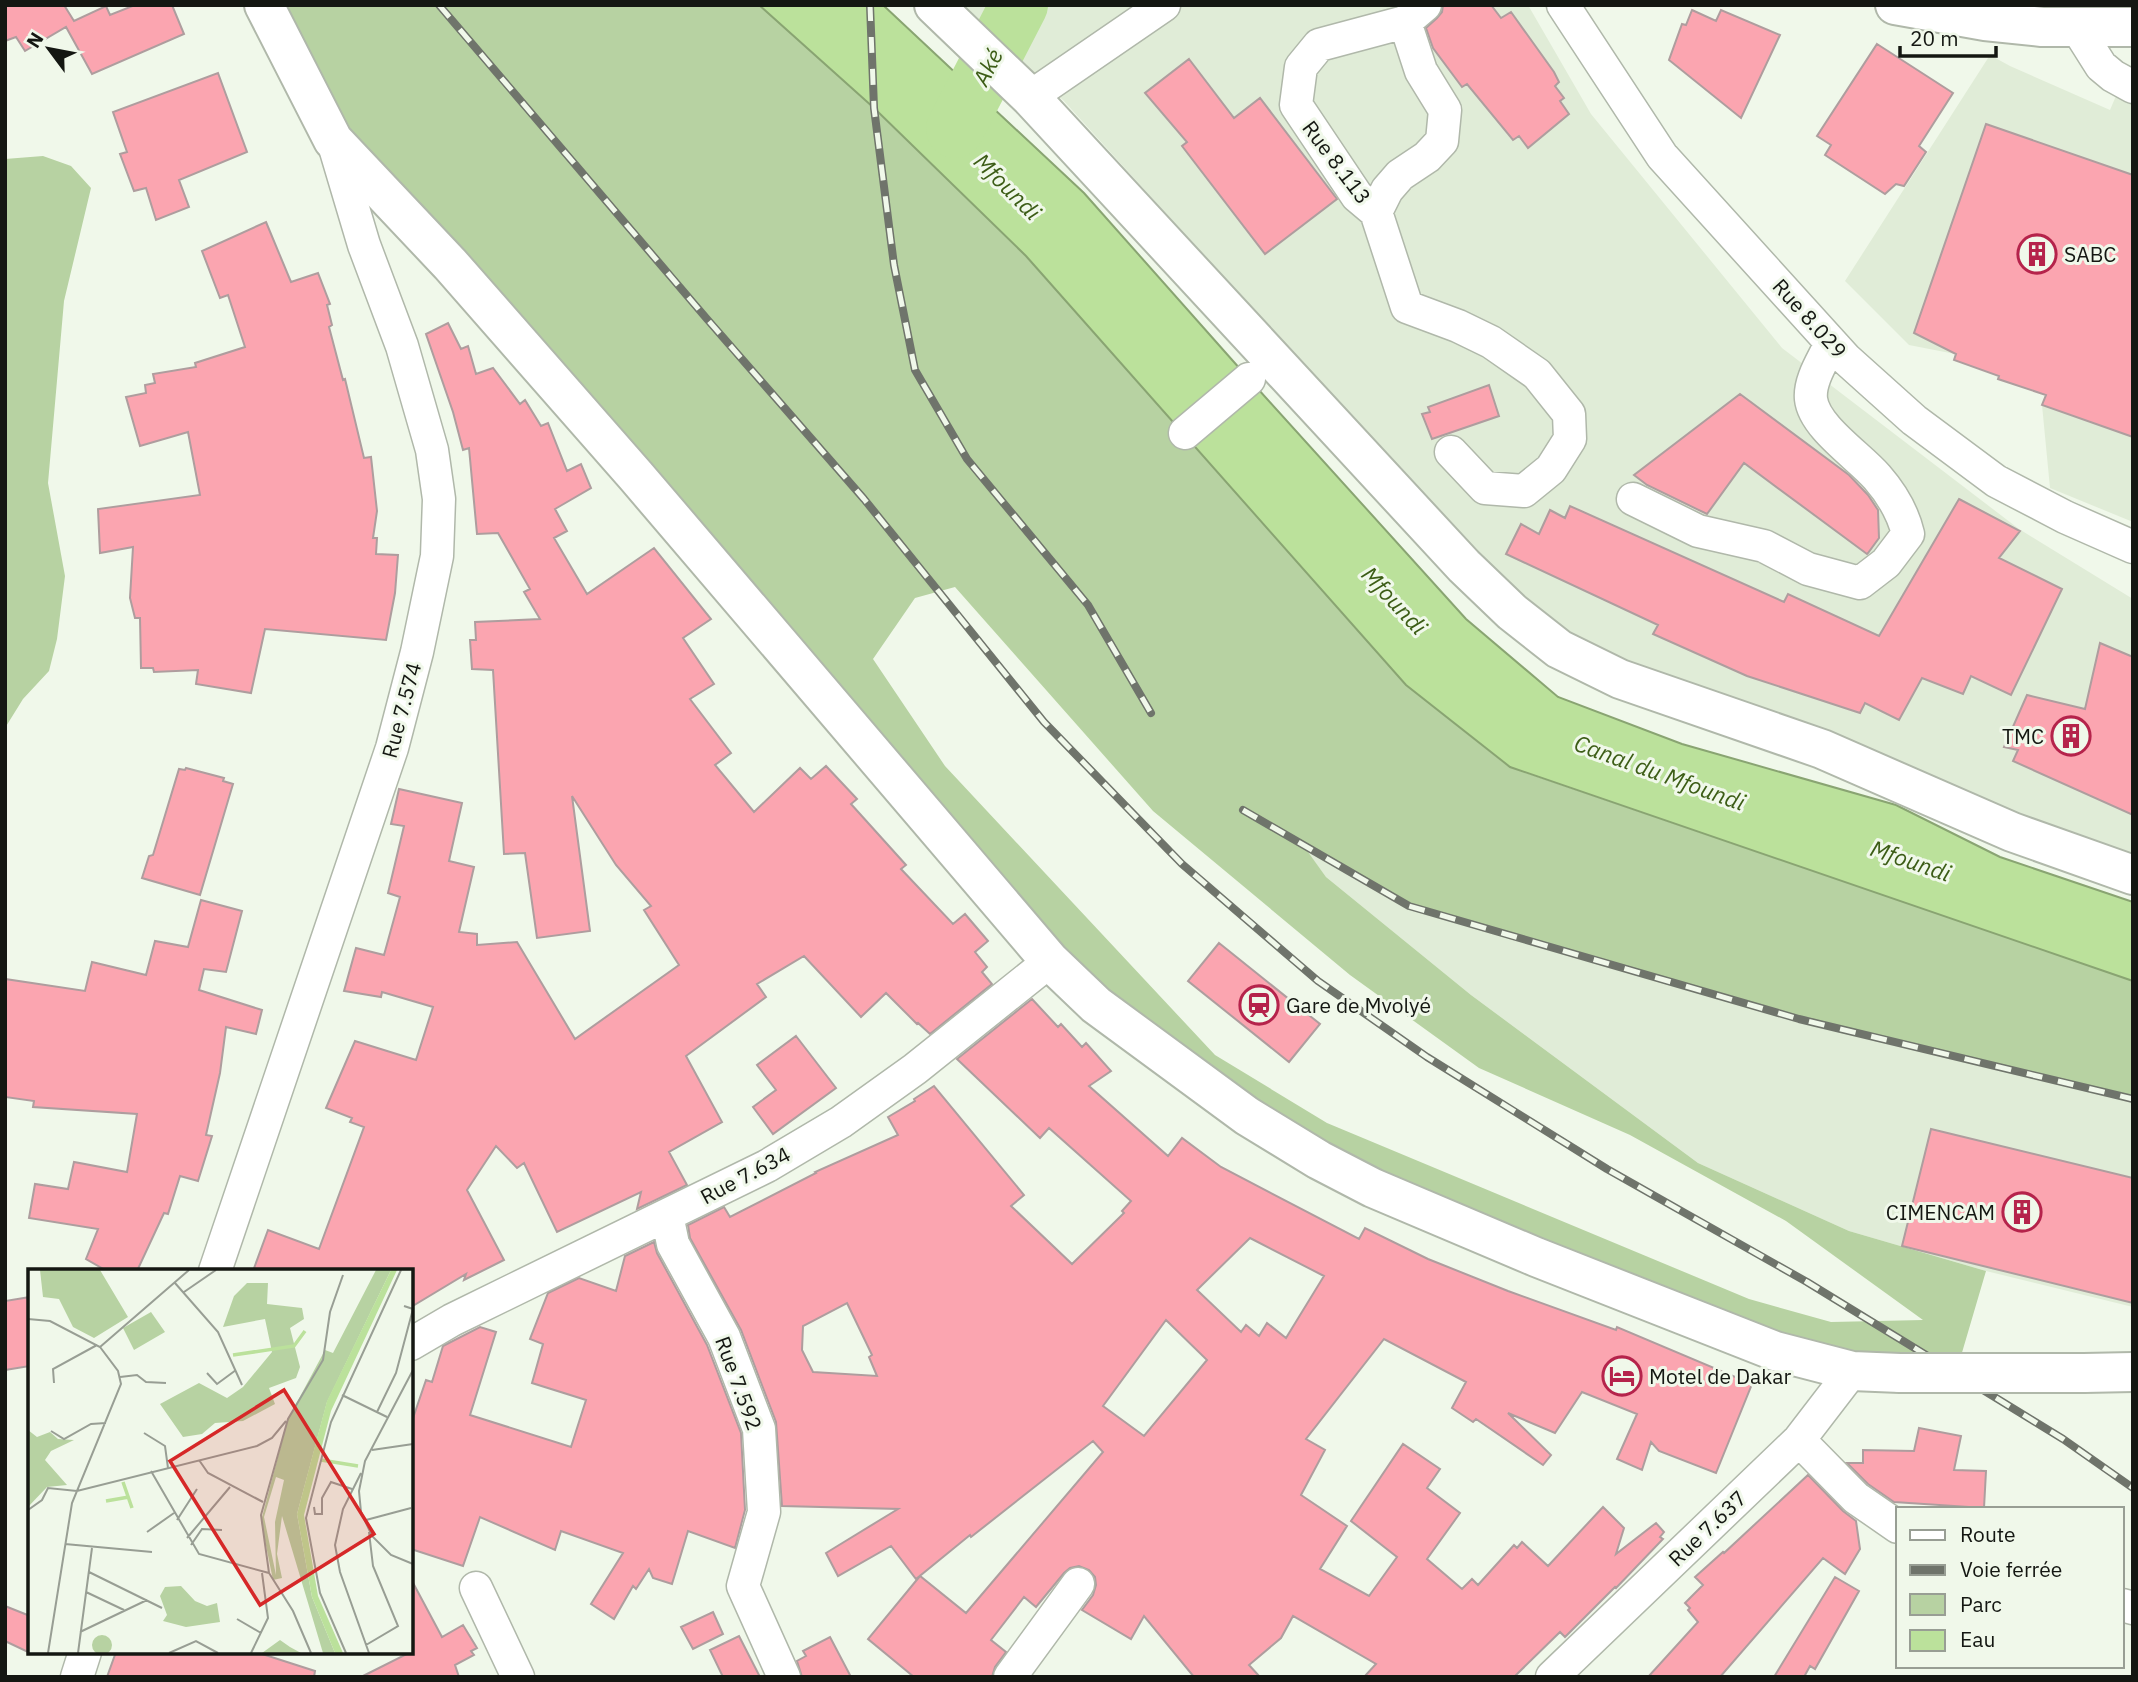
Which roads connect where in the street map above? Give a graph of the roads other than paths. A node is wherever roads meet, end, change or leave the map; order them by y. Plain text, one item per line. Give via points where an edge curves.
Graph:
1 (264, 5) edge
2 (934, 5) edge
3 (1164, 5) edge
4 (1563, 5) edge
5 (1895, 5) edge
6 (1415, 14) edge
7 (2133, 27) edge
8 (2077, 28) junction
9 (2133, 87) edge
10 (1030, 97) junction
11 (333, 140) junction
12 (1376, 212) junction
13 (1832, 342) junction
14 (1249, 379) dead end
15 (1185, 433) dead end
16 (1451, 452) dead end
17 (1633, 499) dead end
18 (2133, 547) edge
19 (2133, 875) edge
20 (1050, 961) junction
21 (667, 1215) junction
22 (216, 1269) edge
23 (413, 1342) edge
24 (1852, 1371) junction
25 (2133, 1372) edge
26 (1799, 1440) junction
27 (1896, 1526) edge
28 (1078, 1584) dead end
29 (476, 1588) dead end
30 (84, 1654) edge
31 (77, 1677) edge
32 (518, 1677) edge
33 (784, 1677) edge
34 (1010, 1677) edge
35 (1552, 1677) edge

1 - 11 main road
2 - 10 main road
3 - 10 street
4 - 13 street, Rue 8.029 via 1662,156
5 - 8 main road via 1985,21
6 - 12 street via 1421,71 1445,110 1442,141 1400,175
6 - 12 street, Rue 8.113 via 1319,46 1301,68 1296,105 1357,196
7 - 8 main road
8 - 9 street via 2101,66
10 - 19 main road via 1464,566 1511,612 1559,649 1620,679 1822,749 2012,832
11 - 20 main road via 450,264 609,446
11 - 22 street, Rue 7.574 via 432,450 439,499 437,556 392,748
12 - 16 street, Rue 8.113 via 1407,307 1492,342 1537,374 1569,414 1570,439 1551,469 1524,491 1485,488
13 - 17 street via 1812,386 1811,400 1822,423 1878,478 1903,516 1908,534 1886,563 1860,583 1808,569 1764,547 1698,531
13 - 18 street, Rue 8.029 via 1914,420 1996,481
14 - 15 street
20 - 21 street, Rue 7.634 via 841,1122 767,1166
20 - 24 main road via 1096,1005 1247,1116 1373,1188 1748,1341
21 - 23 street, Rue 7.634
21 - 33 street, Rue 7.592 via 673,1244 724,1337 760,1429 764,1512 743,1586
24 - 25 main road, bridge
24 - 26 street, Rue 7.637
26 - 27 street via 1856,1498
26 - 35 street, Rue 7.637
28 - 34 street
29 - 32 street
30 - 31 street

